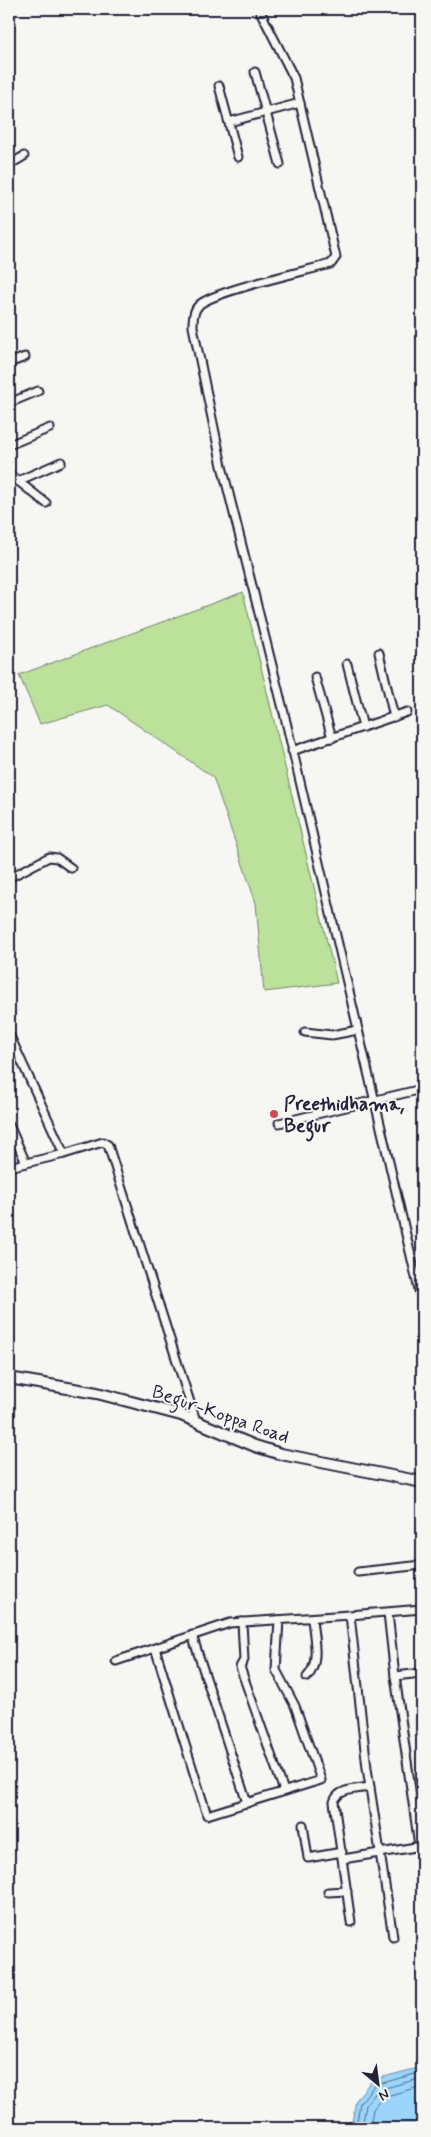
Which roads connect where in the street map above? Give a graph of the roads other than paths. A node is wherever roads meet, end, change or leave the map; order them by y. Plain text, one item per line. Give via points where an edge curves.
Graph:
1 (259, 9) edge
2 (256, 72) dead end
3 (219, 86) dead end
4 (300, 103) junction
5 (266, 112) junction
6 (229, 122) junction
7 (24, 156) dead end
8 (238, 157) dead end
9 (9, 164) edge
10 (280, 164) dead end
11 (25, 357) dead end
12 (9, 363) edge
13 (38, 391) dead end
14 (9, 403) edge
15 (50, 428) dead end
16 (9, 446) edge
17 (60, 462) dead end
18 (9, 474) edge
19 (18, 481) junction
20 (46, 503) dead end
21 (379, 653) dead end
22 (347, 664) dead end
23 (315, 677) dead end
24 (407, 712) dead end
25 (394, 717) junction
26 (363, 727) junction
27 (332, 738) junction
28 (292, 751) junction
29 (71, 868) dead end
30 (9, 878) edge
31 (358, 1030) junction
32 (305, 1032) dead end
33 (9, 1034) edge
34 (422, 1089) edge
35 (375, 1099) junction
36 (279, 1123) dead end
37 (9, 1125) edge
38 (64, 1154) junction
39 (26, 1163) junction
40 (9, 1167) edge
41 (422, 1303) edge
42 (9, 1378) edge
43 (196, 1421) junction
44 (422, 1482) edge
45 (422, 1565) edge
46 (358, 1572) dead end
47 (422, 1609) edge
48 (388, 1613) junction
49 (350, 1615) junction
50 (312, 1618) junction
51 (279, 1620) junction
52 (242, 1622) junction
53 (192, 1636) junction
54 (155, 1648) junction
55 (116, 1661) dead end
56 (422, 1673) edge
57 (395, 1676) junction
58 (307, 1677) dead end
59 (370, 1787) junction
60 (284, 1791) junction
61 (247, 1803) junction
62 (303, 1825) dead end
63 (421, 1846) edge
64 (380, 1852) junction
65 (342, 1856) junction
66 (422, 1866) edge
67 (347, 1891) junction
68 (328, 1892) dead end
69 (351, 1922) dead end
70 (394, 1937) dead end

1 - 4 street via 294,78
2 - 5 street
3 - 6 street
4 - 5 street
4 - 28 street via 336,257 331,264 207,300 193,316 218,446
5 - 6 street
5 - 10 street
6 - 8 street
7 - 9 street
11 - 12 street
13 - 14 street
15 - 16 street
17 - 19 street
18 - 19 street
19 - 20 street
21 - 25 street
22 - 26 street
23 - 27 street
24 - 25 street
25 - 26 street
26 - 27 street
27 - 28 street
28 - 31 street
29 - 30 street via 57,858 49,857
31 - 32 street via 323,1035
31 - 35 street
33 - 38 street
34 - 35 street
35 - 36 street
35 - 41 street
37 - 39 street
38 - 39 street
38 - 43 street via 103,1142 110,1147
39 - 40 street
42 - 43 main road, Begur-Koppa Road via 97,1393
43 - 44 main road, Begur-Koppa Road via 281,1454
45 - 46 street
47 - 48 street
48 - 49 street
48 - 57 street
49 - 50 street
49 - 59 street
50 - 51 street
50 - 58 street via 315,1660
51 - 52 street
51 - 60 street via 276,1670 295,1706 321,1780
52 - 53 street
52 - 60 street via 244,1660 240,1667
53 - 54 street
53 - 61 street
54 - 55 street
54 - 61 street via 207,1815
56 - 57 street
57 - 63 street
59 - 64 street
59 - 65 street via 336,1797
60 - 61 street
62 - 65 street via 308,1858
63 - 64 street
63 - 66 street
64 - 65 street
64 - 70 street
65 - 67 street
67 - 68 street
67 - 69 street

